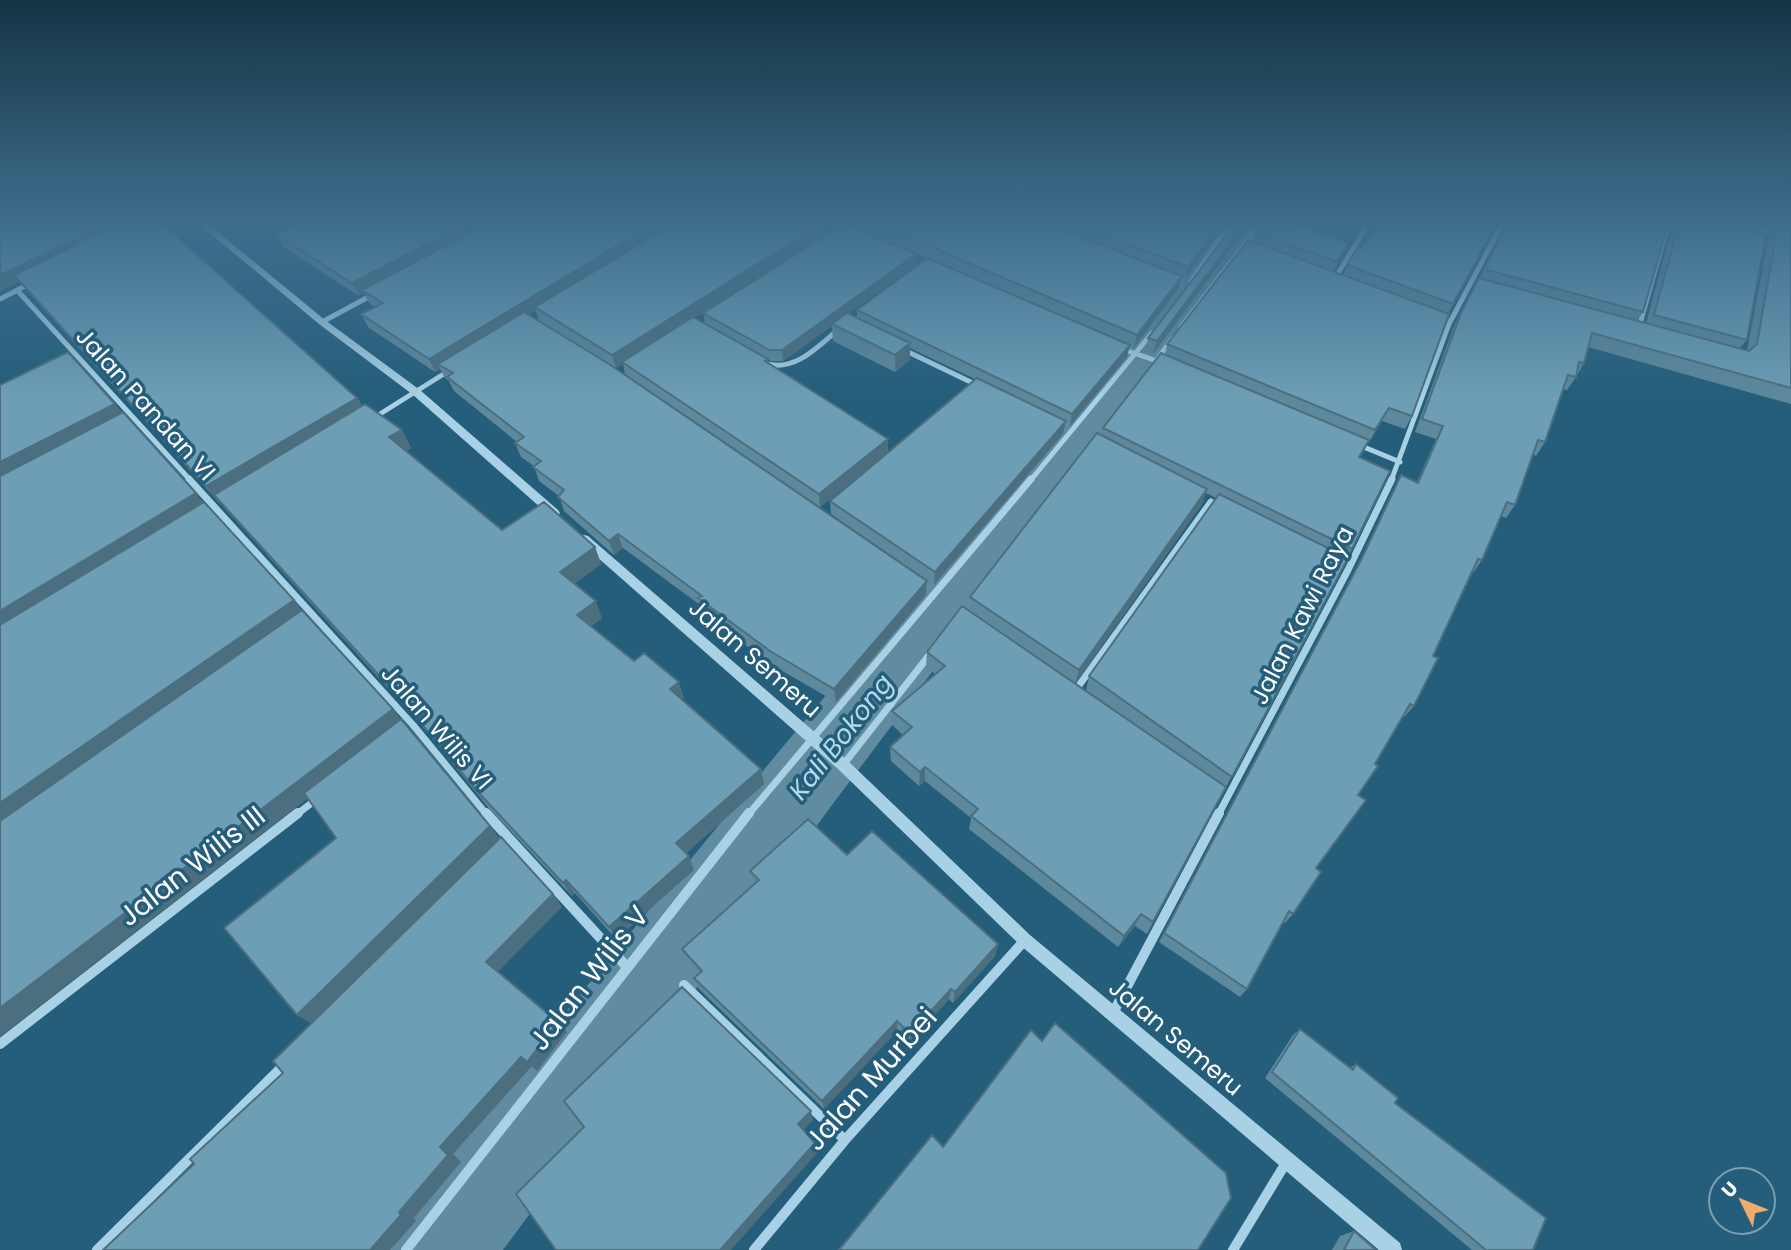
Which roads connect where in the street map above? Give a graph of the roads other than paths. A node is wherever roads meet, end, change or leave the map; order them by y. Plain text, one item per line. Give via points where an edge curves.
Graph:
1 (32, 282) edge
2 (274, 282) edge
3 (1191, 282) edge
4 (1212, 282) edge
5 (1338, 282) edge
6 (1470, 282) edge
7 (1652, 282) edge
8 (1346, 285) edge
9 (1469, 285) junction
10 (1188, 287) edge
11 (383, 289) edge
12 (1482, 289) edge
13 (17, 290) junction
14 (0, 299) edge
15 (1436, 319) edge
16 (322, 322) junction
17 (847, 323) edge
18 (1449, 324) junction
19 (1158, 326) edge
20 (1625, 328) edge
21 (1638, 331) junction
22 (1651, 335) edge
23 (1111, 344) edge
24 (894, 345) edge
25 (1137, 355) junction
26 (757, 359) edge
27 (1153, 359) junction
28 (83, 362) junction
29 (461, 363) edge
30 (1168, 365) edge
31 (71, 368) edge
32 (1149, 370) edge
33 (976, 384) junction
34 (988, 390) edge
35 (416, 392) junction
36 (966, 393) edge
37 (369, 421) edge
38 (137, 422) junction
39 (1059, 426) edge
40 (126, 428) edge
41 (1071, 432) junction
42 (1350, 441) edge
43 (1400, 462) junction
44 (1199, 496) edge
45 (1211, 502) junction
46 (230, 506) edge
47 (1223, 508) edge
48 (218, 513) junction
49 (207, 520) edge
50 (562, 520) edge
51 (572, 529) edge
52 (1336, 564) edge
53 (1348, 570) junction
54 (925, 587) edge
55 (936, 594) junction
56 (314, 618) junction
57 (303, 626) edge
58 (937, 646) edge
59 (1066, 685) edge
60 (1077, 692) junction
61 (1087, 699) edge
62 (413, 725) junction
63 (402, 733) edge
64 (815, 741) junction
65 (838, 761) junction
66 (1217, 791) edge
67 (326, 792) edge
68 (1227, 799) junction
69 (509, 841) junction
70 (500, 851) edge
71 (1025, 940) junction
72 (626, 966) junction
73 (684, 985) edge
74 (1112, 1014) junction
75 (0, 1044) edge
76 (293, 1055) edge
77 (845, 1140) junction
78 (1287, 1161) junction
79 (97, 1250) edge
80 (406, 1250) edge
81 (754, 1250) edge
82 (1233, 1250) edge
83 (1393, 1250) edge

1 - 13 street
2 - 16 street
3 - 10 street
4 - 27 street
5 - 8 street
6 - 9 street, Jalan Kawi Raya
7 - 21 street
9 - 12 street
9 - 18 street, Jalan Kawi Raya
11 - 16 street
13 - 14 street
13 - 28 street, Jalan Pandan VI
15 - 18 street
16 - 35 street
17 - 26 street via 790,365 776,367
18 - 43 street, Jalan Kawi Raya
19 - 25 street, Jalan Wilis V
20 - 21 street
21 - 22 street
23 - 25 street
24 - 33 street
25 - 27 street
25 - 41 street, Jalan Wilis V
27 - 30 street
27 - 32 street
28 - 31 street
28 - 38 street, Jalan Pandan VI
29 - 35 street
33 - 34 street
33 - 36 street
35 - 37 street
35 - 50 street
38 - 40 street
38 - 48 street, Jalan Pandan VI
39 - 41 street
41 - 55 street, Jalan Wilis V
42 - 43 street
43 - 53 street, Jalan Kawi Raya
44 - 45 street
45 - 47 street
45 - 60 street
46 - 48 street
48 - 49 street
48 - 56 street, Jalan Wilis VI
51 - 64 street, Jalan Semeru
52 - 53 street
53 - 68 street, Jalan Kawi Raya
54 - 55 street
55 - 64 street, Jalan Wilis V
56 - 57 street
56 - 62 street, Jalan Wilis VI
58 - 65 street
59 - 60 street
60 - 61 street
62 - 63 street
62 - 69 street, Jalan Wilis VI
64 - 65 street, Jalan Semeru
64 - 72 street, Jalan Wilis V
65 - 71 street, Jalan Semeru
66 - 68 street
67 - 75 street, Jalan Wilis III
68 - 74 street, Jalan Kawi Raya
69 - 70 street
69 - 72 street, Jalan Wilis VI
71 - 74 street, Jalan Semeru
71 - 77 street, Jalan Murbei
72 - 80 street, Jalan Wilis V
73 - 77 street
74 - 78 street, Jalan Semeru
76 - 79 street
77 - 81 street, Jalan Murbei
78 - 82 street
78 - 83 street, Jalan Semeru

